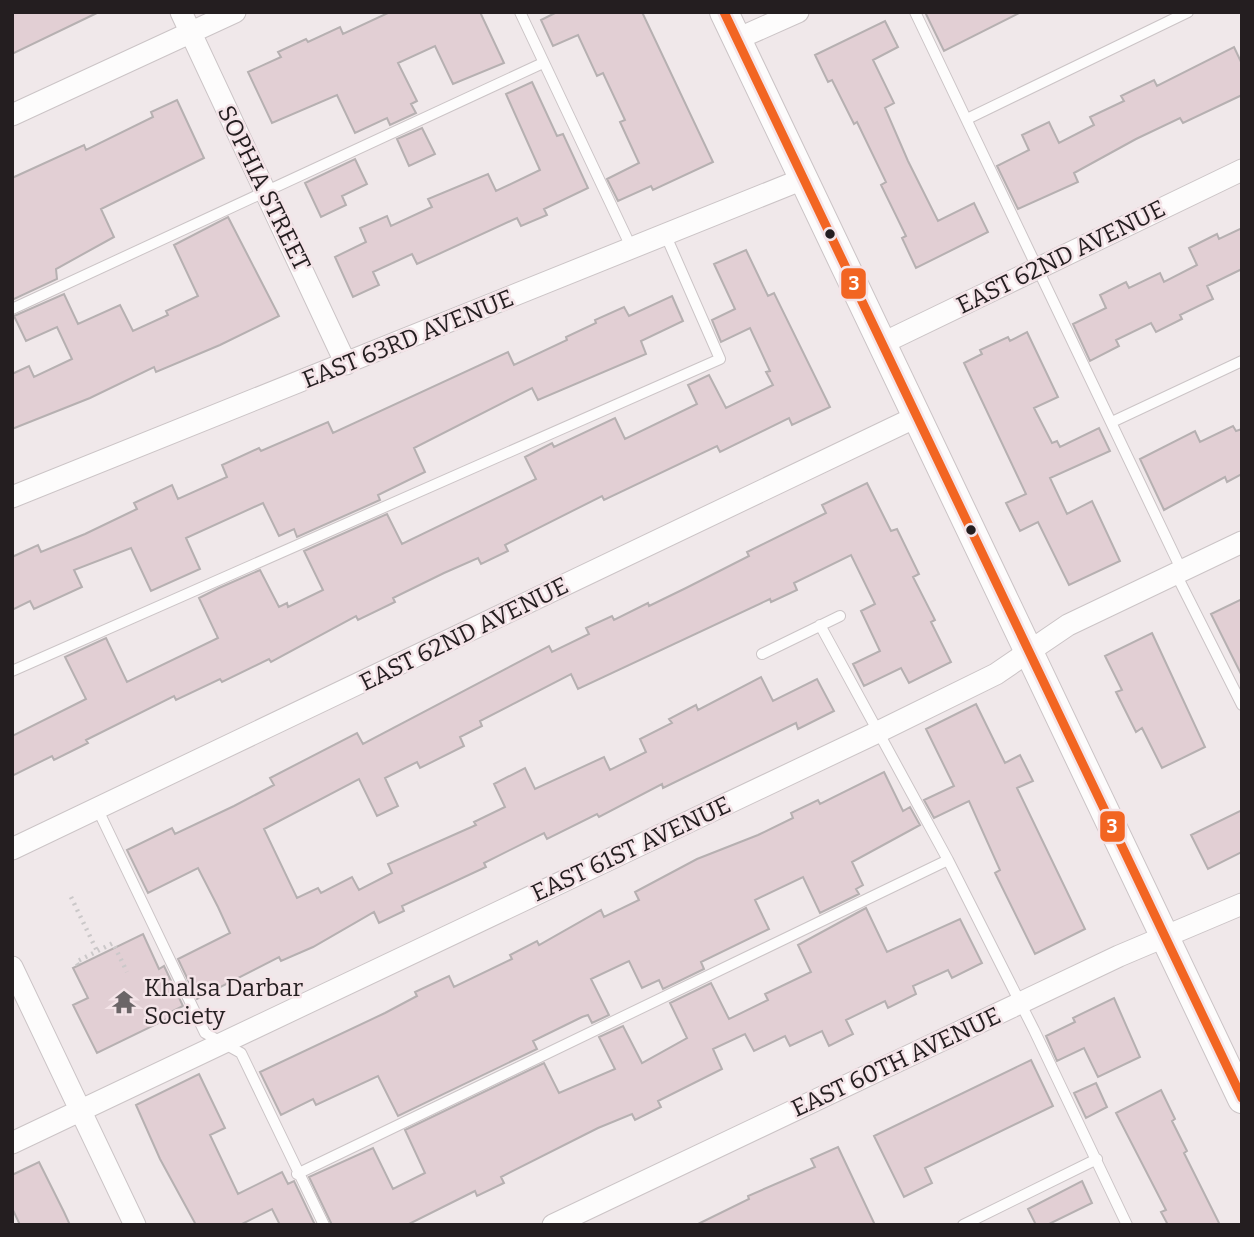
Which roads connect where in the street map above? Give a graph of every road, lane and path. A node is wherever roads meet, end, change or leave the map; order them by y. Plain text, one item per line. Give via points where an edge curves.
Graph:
1 (181, 12) edge
2 (235, 12) edge
3 (520, 12) edge
4 (724, 12) edge
5 (798, 12) edge
6 (915, 12) edge
7 (1188, 12) edge
8 (190, 32) junction
9 (737, 39) junction
10 (543, 62) junction
11 (12, 115) edge
12 (967, 119) junction
13 (1242, 170) edge
14 (803, 179) junction
15 (264, 191) junction
16 (666, 236) junction
17 (632, 250) junction
18 (1038, 269) junction
19 (12, 309) edge
20 (881, 344) junction
21 (1242, 361) edge
22 (346, 364) junction
23 (916, 417) junction
24 (1112, 422) junction
25 (12, 498) edge
26 (1242, 542) edge
27 (1179, 572) junction
28 (840, 616) dead end
29 (820, 625) junction
30 (1028, 651) junction
31 (762, 654) dead end
32 (12, 671) edge
33 (1242, 705) edge
34 (878, 732) junction
35 (97, 810) junction
36 (12, 849) edge
37 (948, 860) junction
38 (71, 897) dead end
39 (1242, 904) edge
40 (1163, 939) junction
41 (97, 951) junction
42 (78, 965) dead end
43 (12, 967) edge
44 (127, 972) dead end
45 (1020, 1003) junction
46 (221, 1043) junction
47 (1242, 1100) edge
48 (81, 1111) junction
49 (12, 1143) edge
50 (1097, 1159) junction
51 (297, 1174) junction
52 (135, 1225) edge
53 (324, 1225) edge
54 (553, 1225) edge
55 (963, 1225) edge
56 (1127, 1225) edge

1 - 8 street, SOPHIA STREET
2 - 8 street
3 - 10 lane
4 - 9 main road
5 - 9 street
6 - 12 lane
7 - 12 lane
8 - 11 street
8 - 15 street, SOPHIA STREET
9 - 14 main road
10 - 15 lane
10 - 17 lane
12 - 18 lane
13 - 18 street, EAST 62ND AVENUE
14 - 16 street, EAST 63RD AVENUE
14 - 20 main road
15 - 19 lane
15 - 22 street, SOPHIA STREET
16 - 17 street, EAST 63RD AVENUE
16 - 32 lane via 720,359
17 - 22 street, EAST 63RD AVENUE
18 - 20 street, EAST 62ND AVENUE
18 - 24 lane
20 - 23 main road
21 - 24 lane
22 - 25 street, EAST 63RD AVENUE
23 - 30 main road
23 - 35 street, EAST 62ND AVENUE
24 - 27 lane
26 - 27 street, EAST 61ST AVENUE
27 - 30 street, EAST 61ST AVENUE via 1068,625
27 - 33 lane
28 - 29 lane
29 - 31 lane
29 - 34 lane
30 - 34 street, EAST 61ST AVENUE via 996,674
30 - 40 main road
34 - 37 lane
34 - 46 street, EAST 61ST AVENUE
35 - 36 street, EAST 62ND AVENUE
35 - 46 lane via 205,1033
37 - 45 lane
37 - 51 lane
38 - 41 path
39 - 40 street, EAST 60TH AVENUE
40 - 45 street, EAST 60TH AVENUE
40 - 47 main road
41 - 42 path via 76,962
41 - 44 path via 113,943
43 - 48 street
45 - 50 lane
45 - 54 street, EAST 60TH AVENUE
46 - 48 street, EAST 61ST AVENUE
46 - 51 lane via 241,1053
48 - 49 street, EAST 61ST AVENUE
48 - 52 street
50 - 55 lane
50 - 56 lane
51 - 53 lane

